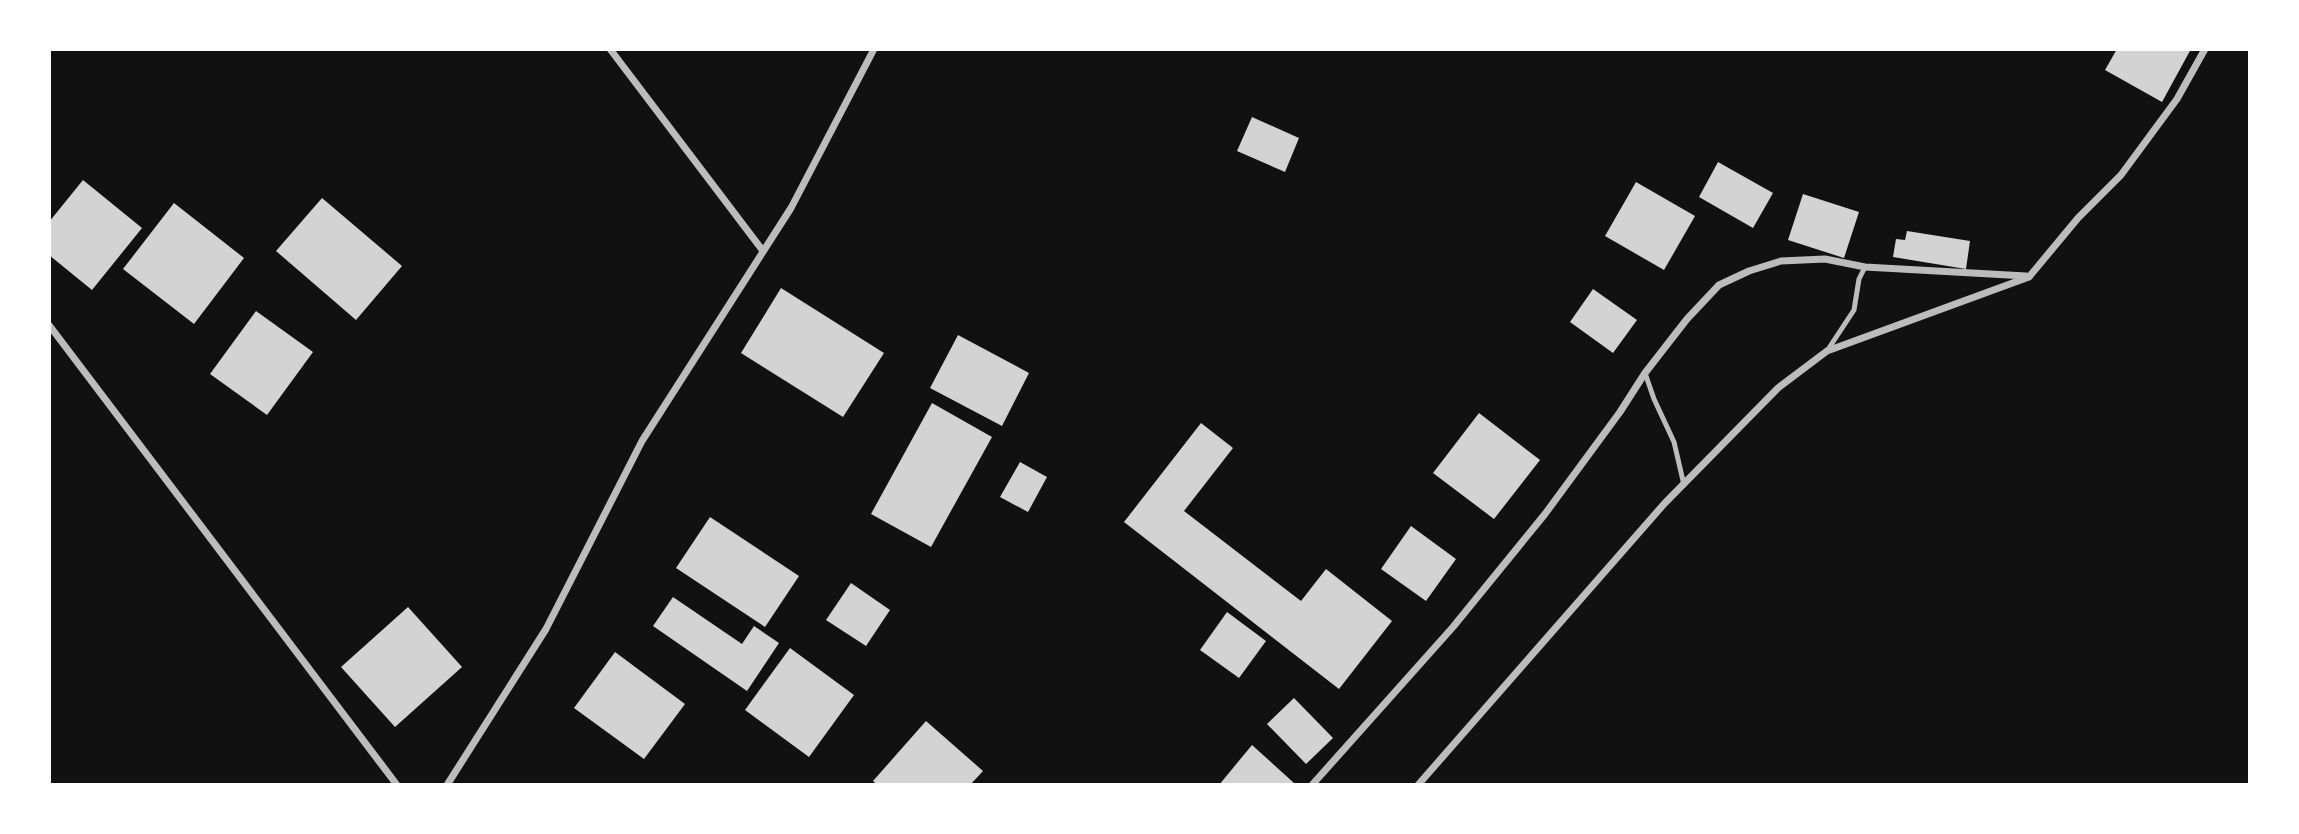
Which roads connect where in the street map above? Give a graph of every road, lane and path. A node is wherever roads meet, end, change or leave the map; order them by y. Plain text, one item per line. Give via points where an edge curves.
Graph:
1 (610, 49) edge
2 (874, 49) edge
3 (2205, 49) edge
4 (763, 251) junction
5 (1865, 267) junction
6 (2029, 276) junction
7 (49, 325) edge
8 (1827, 351) junction
9 (1645, 373) junction
10 (1684, 485) junction
11 (397, 785) edge
12 (447, 785) edge
13 (1312, 785) edge
14 (1418, 785) edge

1 - 4 street
2 - 4 street via 791,208
3 - 6 street via 2177,99 2121,175
4 - 12 street via 642,440 546,629
5 - 6 street
5 - 8 lane via 1854,310
5 - 9 street via 1825,259 1781,261 1718,285
6 - 8 street
7 - 11 street
8 - 10 street via 1778,388
9 - 10 lane via 1674,442
9 - 13 street via 1545,514 1453,627
10 - 14 street

